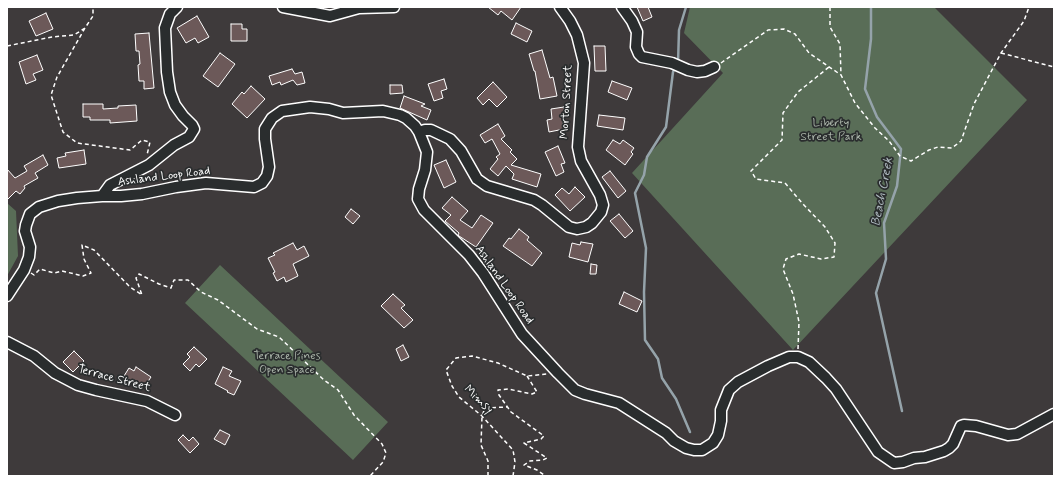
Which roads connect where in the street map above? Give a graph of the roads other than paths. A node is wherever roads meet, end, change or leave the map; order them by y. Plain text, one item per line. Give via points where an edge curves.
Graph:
1 (177, 7) edge
2 (284, 7) edge
3 (394, 7) edge
4 (560, 7) edge
5 (622, 7) edge
6 (714, 67) road end
7 (419, 132) junction
8 (102, 196) junction
9 (7, 296) edge
10 (7, 342) edge
11 (1054, 414) edge
12 (175, 415) dead end

1 - 8 street via 170,14 165,28 167,72 175,106 194,129 189,137 174,145 149,165 110,185
2 - 3 street via 330,16 359,8
4 - 7 street, Morton Street via 577,35 584,63 578,147 581,161 603,205 592,223 586,227 569,227 534,200 487,186 477,179 461,151 450,139 431,130
5 - 6 street via 637,32 636,47 642,57 672,63 697,72
7 - 8 street, Ashland Loop Road via 406,118 382,111 343,113 320,108 289,109 277,114 267,124 265,139 269,167 262,183 254,187 206,183 142,194
7 - 11 street, Ashland Loop Road via 427,152 418,199 424,210 469,255 483,273 522,334 575,390 619,403 686,448 702,450 713,443 718,435 722,410 729,390 748,376 789,357 798,357 808,362 836,389 878,452 894,462 944,451 953,444 961,426 964,425 1008,435 1017,434
8 - 9 street, Ashland Loop Road via 58,200 34,210 26,225 30,247 24,270
10 - 12 street, Terrace Street via 34,356 55,373 78,385 147,401

